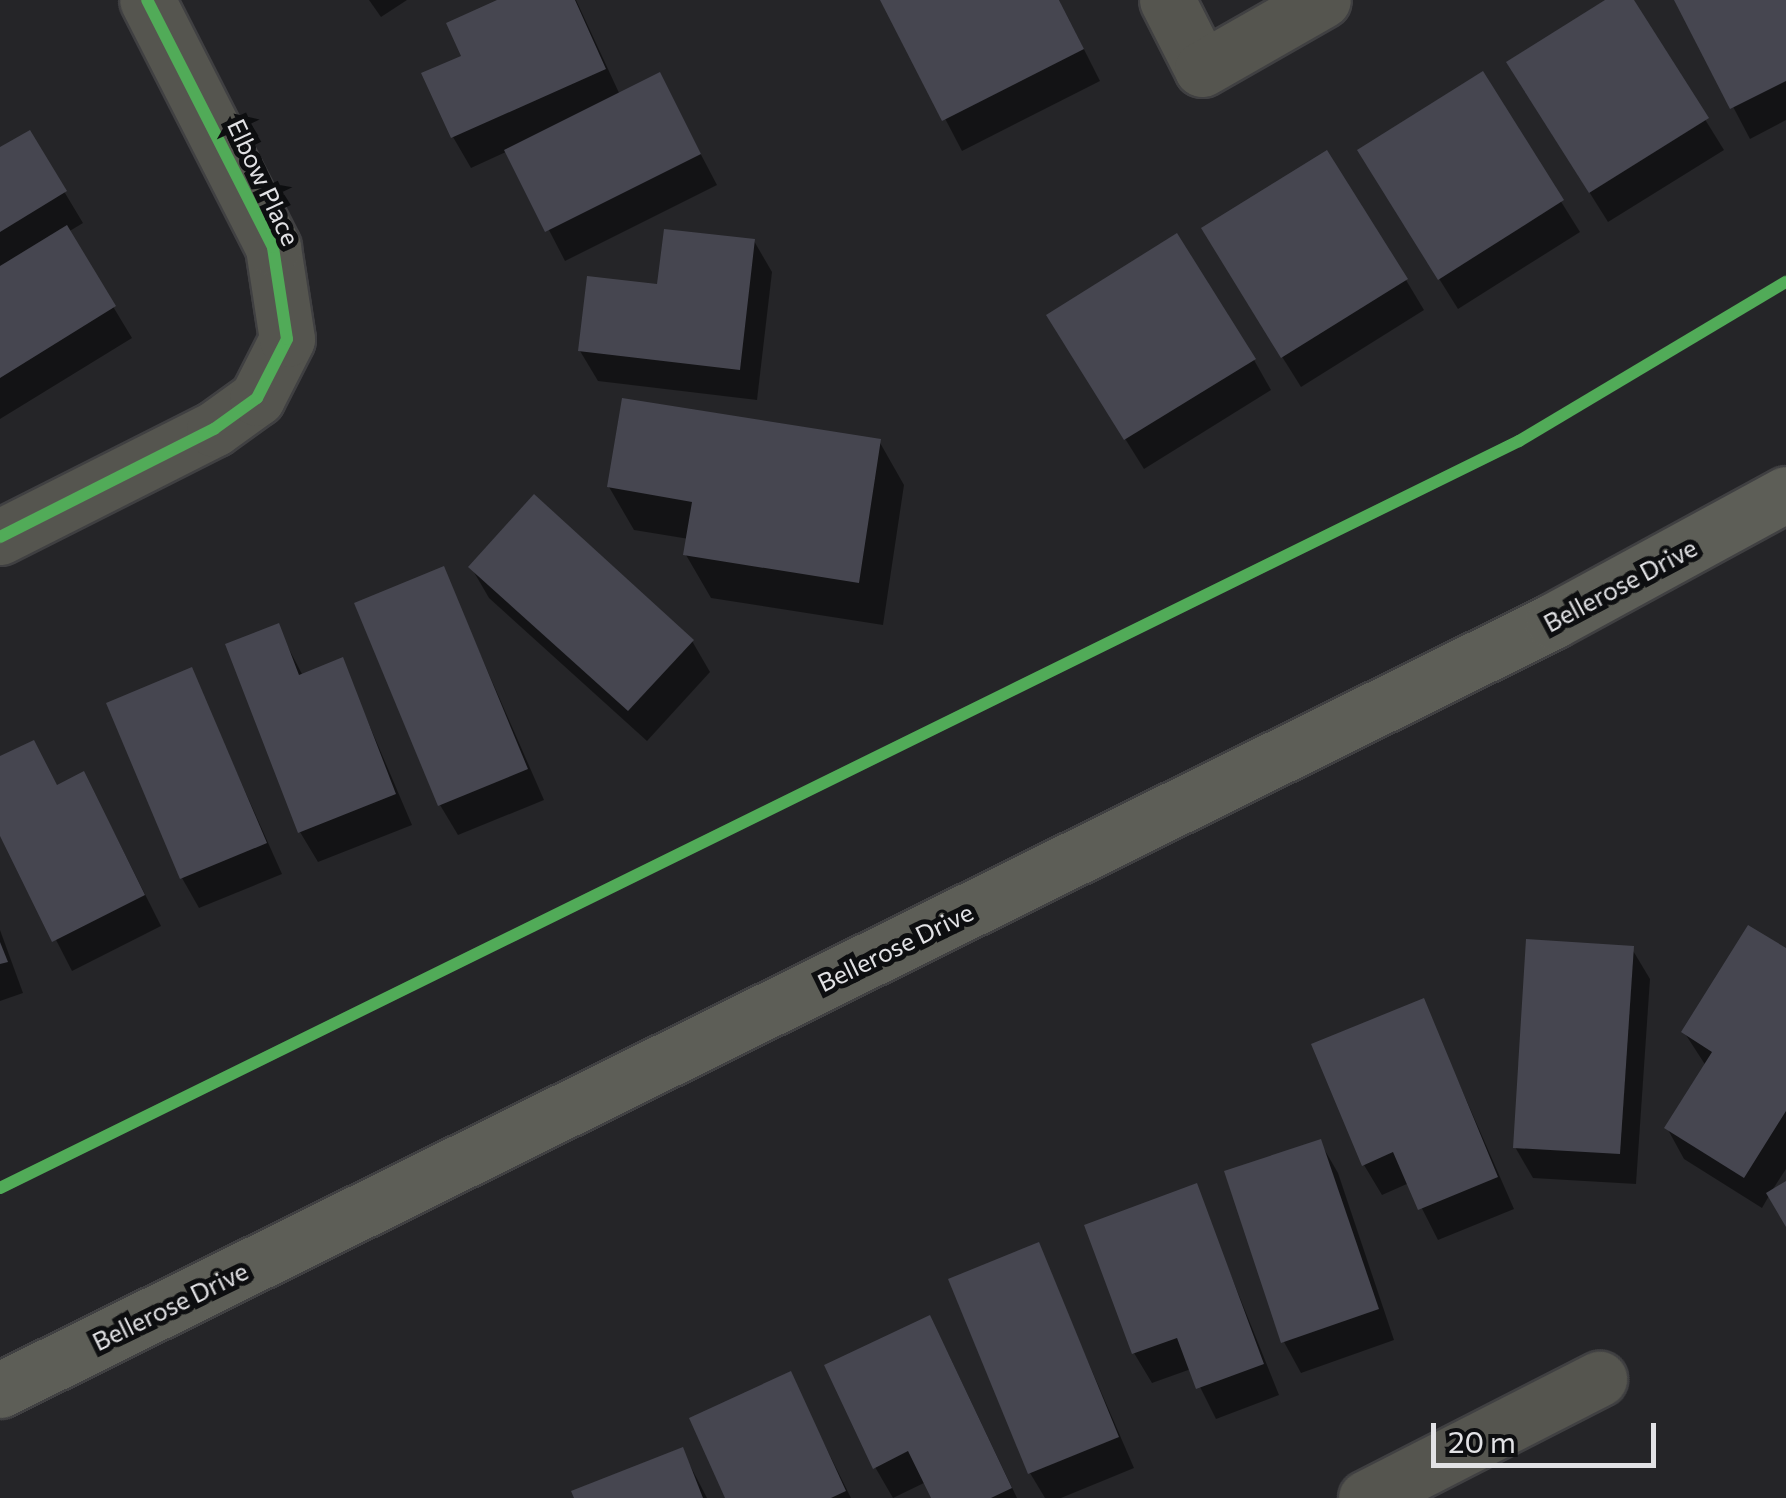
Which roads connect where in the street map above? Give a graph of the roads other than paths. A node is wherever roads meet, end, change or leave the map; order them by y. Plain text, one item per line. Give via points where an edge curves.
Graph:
1 (147, 0) edge
2 (1167, 0) edge
3 (1323, 0) edge
4 (1786, 494) edge
5 (0, 537) edge
6 (1599, 1380) dead end
7 (0, 1390) edge
8 (1366, 1498) edge

1 - 5 street, Elbow Place via 273,247 287,340 257,398 214,429
2 - 3 street via 1202,69
4 - 7 main road, Bellerose Drive via 1553,622
6 - 8 street

